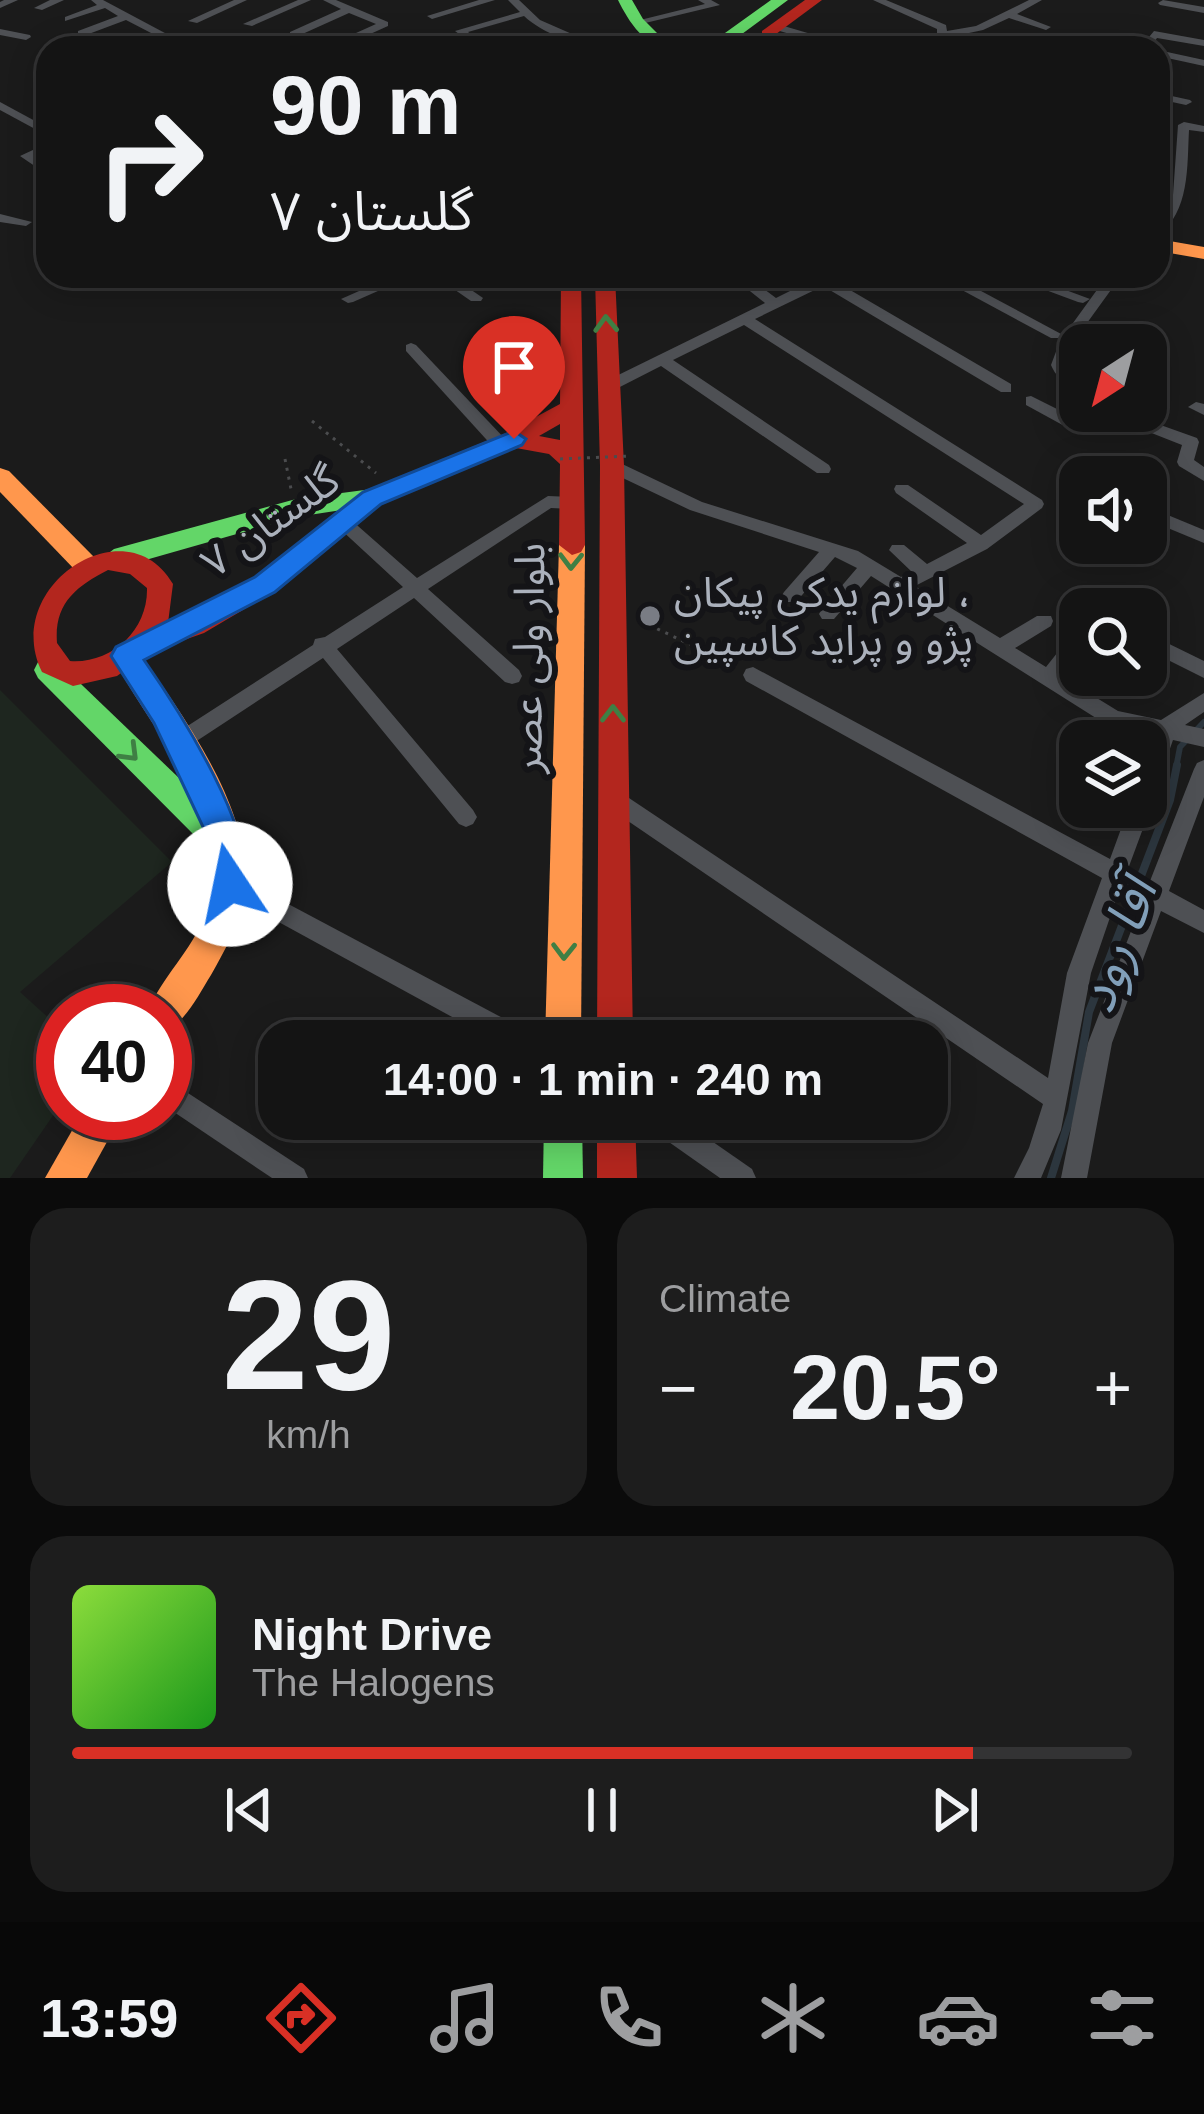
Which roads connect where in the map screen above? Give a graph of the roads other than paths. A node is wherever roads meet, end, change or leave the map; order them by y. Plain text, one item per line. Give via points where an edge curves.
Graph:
1 (13, 0) edge
2 (59, 0) edge
3 (127, 0) edge
4 (242, 0) edge
5 (306, 0) edge
6 (328, 0) edge
7 (376, 0) edge
8 (490, 0) edge
9 (513, 0) edge
10 (608, 0) edge
11 (703, 0) edge
12 (815, 0) edge
13 (1015, 0) edge
14 (1032, 2) edge
15 (891, 3) edge
16 (104, 4) edge
17 (1163, 4) dead end
18 (0, 5) edge
19 (39, 8) dead end
20 (351, 10) junction
21 (1204, 10) edge
22 (779, 13) edge
23 (522, 14) junction
24 (1008, 14) junction
25 (126, 16) junction
26 (432, 16) dead end
27 (883, 17) dead end
28 (69, 19) dead end
29 (193, 21) dead end
30 (632, 23) edge
31 (248, 24) dead end
32 (1046, 27) dead end
33 (0, 32) edge
34 (82, 33) dead end
35 (294, 34) dead end
36 (942, 35) junction
37 (165, 36) edge
38 (362, 36) edge
39 (466, 36) edge
40 (572, 36) edge
41 (734, 36) edge
42 (758, 36) edge
43 (824, 36) edge
44 (946, 36) edge
45 (1170, 37) edge
46 (26, 38) dead end
47 (1204, 43) edge
48 (1170, 56) edge
49 (1204, 63) edge
50 (1170, 99) edge
51 (1186, 102) dead end
52 (0, 105) edge
53 (36, 126) edge
54 (1204, 129) edge
55 (1170, 211) edge
56 (0, 218) edge
57 (26, 222) dead end
58 (1170, 247) edge
59 (1204, 254) edge
60 (375, 288) edge
61 (461, 288) edge
62 (563, 288) edge
63 (605, 288) edge
64 (754, 288) edge
65 (807, 288) edge
66 (843, 288) edge
67 (966, 288) edge
68 (1033, 288) edge
69 (1058, 288) edge
70 (1105, 288) edge
71 (476, 298) dead end
72 (348, 299) dead end
73 (1083, 299) dead end
74 (775, 304) junction
75 (1013, 313) junction
76 (744, 319) junction
77 (1079, 324) edge
78 (1056, 335) dead end
79 (411, 348) dead end
80 (662, 360) junction
81 (609, 386) junction
82 (1006, 388) dead end
83 (1031, 401) dead end
84 (574, 406) junction
85 (1059, 416) edge
86 (1165, 432) edge
87 (507, 442) junction
88 (567, 461) junction
89 (621, 461) junction
90 (823, 469) dead end
91 (1204, 475) edge
92 (0, 477) edge
93 (902, 490) dead end
94 (384, 493) junction
95 (572, 503) junction
96 (1167, 521) edge
97 (344, 523) junction
98 (1204, 537) edge
99 (981, 544) junction
100 (831, 550) junction
101 (898, 550) dead end
102 (860, 561) junction
103 (97, 562) junction
104 (924, 572) junction
105 (416, 584) junction
106 (898, 586) junction
107 (790, 598) dead end
108 (828, 614) dead end
109 (1045, 621) dead end
110 (322, 644) junction
111 (998, 649) junction
112 (134, 650) junction
113 (1167, 651) edge
114 (1059, 664) edge
115 (48, 670) junction
116 (1204, 670) edge
117 (753, 675) road end
118 (512, 676) dead end
119 (1047, 679) junction
120 (1204, 701) edge
121 (1121, 720) edge
122 (1167, 727) joint
123 (1204, 738) edge
124 (178, 742) junction
125 (1202, 780) edge
126 (613, 799) junction
127 (466, 817) dead end
128 (1133, 828) edge
129 (229, 847) junction
130 (1116, 877) junction
131 (230, 884) junction
132 (1159, 898) junction
133 (1204, 922) edge
134 (183, 984) edge
135 (481, 1020) edge
136 (563, 1020) edge
137 (615, 1020) edge
138 (1056, 1098) junction
139 (192, 1109) edge
140 (88, 1140) edge
141 (562, 1140) edge
142 (616, 1140) edge
143 (688, 1140) edge
144 (1029, 1177) edge
145 (65, 1178) edge
146 (295, 1178) edge
147 (563, 1178) edge
148 (617, 1178) edge
149 (743, 1178) edge
150 (1074, 1178) edge

1 - 18 street
2 - 19 street
3 - 16 street
4 - 29 street
5 - 31 street
6 - 20 street
7 - 20 street
8 - 26 street
9 - 23 street
10 - 30 main road
11 - 30 street via 715,5
12 - 22 main road
13 - 14 street
14 - 24 street
15 - 27 street
15 - 36 street via 942,27
16 - 25 street
16 - 28 street
17 - 21 street
20 - 35 street
20 - 38 street via 384,24
22 - 41 main road
22 - 42 main road
22 - 43 street
23 - 39 street via 460,32
23 - 40 street
24 - 32 street
24 - 36 street
25 - 34 street
25 - 37 street
33 - 46 street
36 - 44 street
45 - 47 street
48 - 49 street
50 - 51 street
52 - 53 street
54 - 55 street via 1184,125 1179,195
56 - 57 street
58 - 59 main road
60 - 72 street
61 - 71 street
62 - 84 main road, بلوار ولی عصر
81 -> 63 main road, بلوار ولی عصر
64 - 74 street
65 - 74 street
66 - 82 street
67 - 75 street
68 - 75 street
69 - 73 street
70 - 77 street
74 - 76 street
75 - 78 street
76 - 80 street
76 - 99 street via 1036,505
79 - 87 street
80 - 81 street
80 - 90 street
81 - 89 main road, بلوار ولی عصر
83 - 85 street
84 - 87 main road, گلستان ۷
84 - 88 main road, بلوار ولی عصر
86 - 91 street via 1191,442 1185,462
87 - 88 main road via 556,447
87 - 94 main road, گلستان ۷
88 - 95 main road, بلوار ولی عصر
89 - 100 street via 696,506
126 -> 89 main road, بلوار ولی عصر
92 - 103 main road
93 - 99 street
94 - 97 main road, گلستان ۷
94 - 103 main road
95 - 105 street via 548,502
95 -> 136 main road, بلوار ولی عصر
96 - 98 street
97 - 105 street
97 - 112 main road, گلستان ۷ via 265,584
99 - 104 street
100 - 102 street
100 - 107 street
101 - 104 street
102 - 106 street
102 - 108 street
103 - 112 main road via 137,565 160,584 162,613
103 - 115 main road via 55,577 23,606 18,646
104 - 106 street
105 - 110 street
105 - 118 street
106 - 111 street
109 - 111 street
110 - 124 street
110 - 127 street
111 - 119 street
112 - 115 main road via 86,671
112 - 124 main road
113 - 116 street
114 - 119 street
115 -> 129 main road
117 - 130 street
119 - 121 street
120 - 122 street
122 - 123 street
124 - 129 main road
125 - 132 street
126 - 137 main road, بلوار ولی عصر
126 - 138 street
128 - 130 street
129 - 131 main road
130 - 132 street
130 - 138 street via 1081,965
131 - 134 main road via 216,929
131 - 135 street
132 - 133 street
132 - 150 street via 1100,1043
138 - 144 street
139 - 146 street
140 - 145 main road
141 - 147 main road
142 - 148 main road
143 - 149 street

